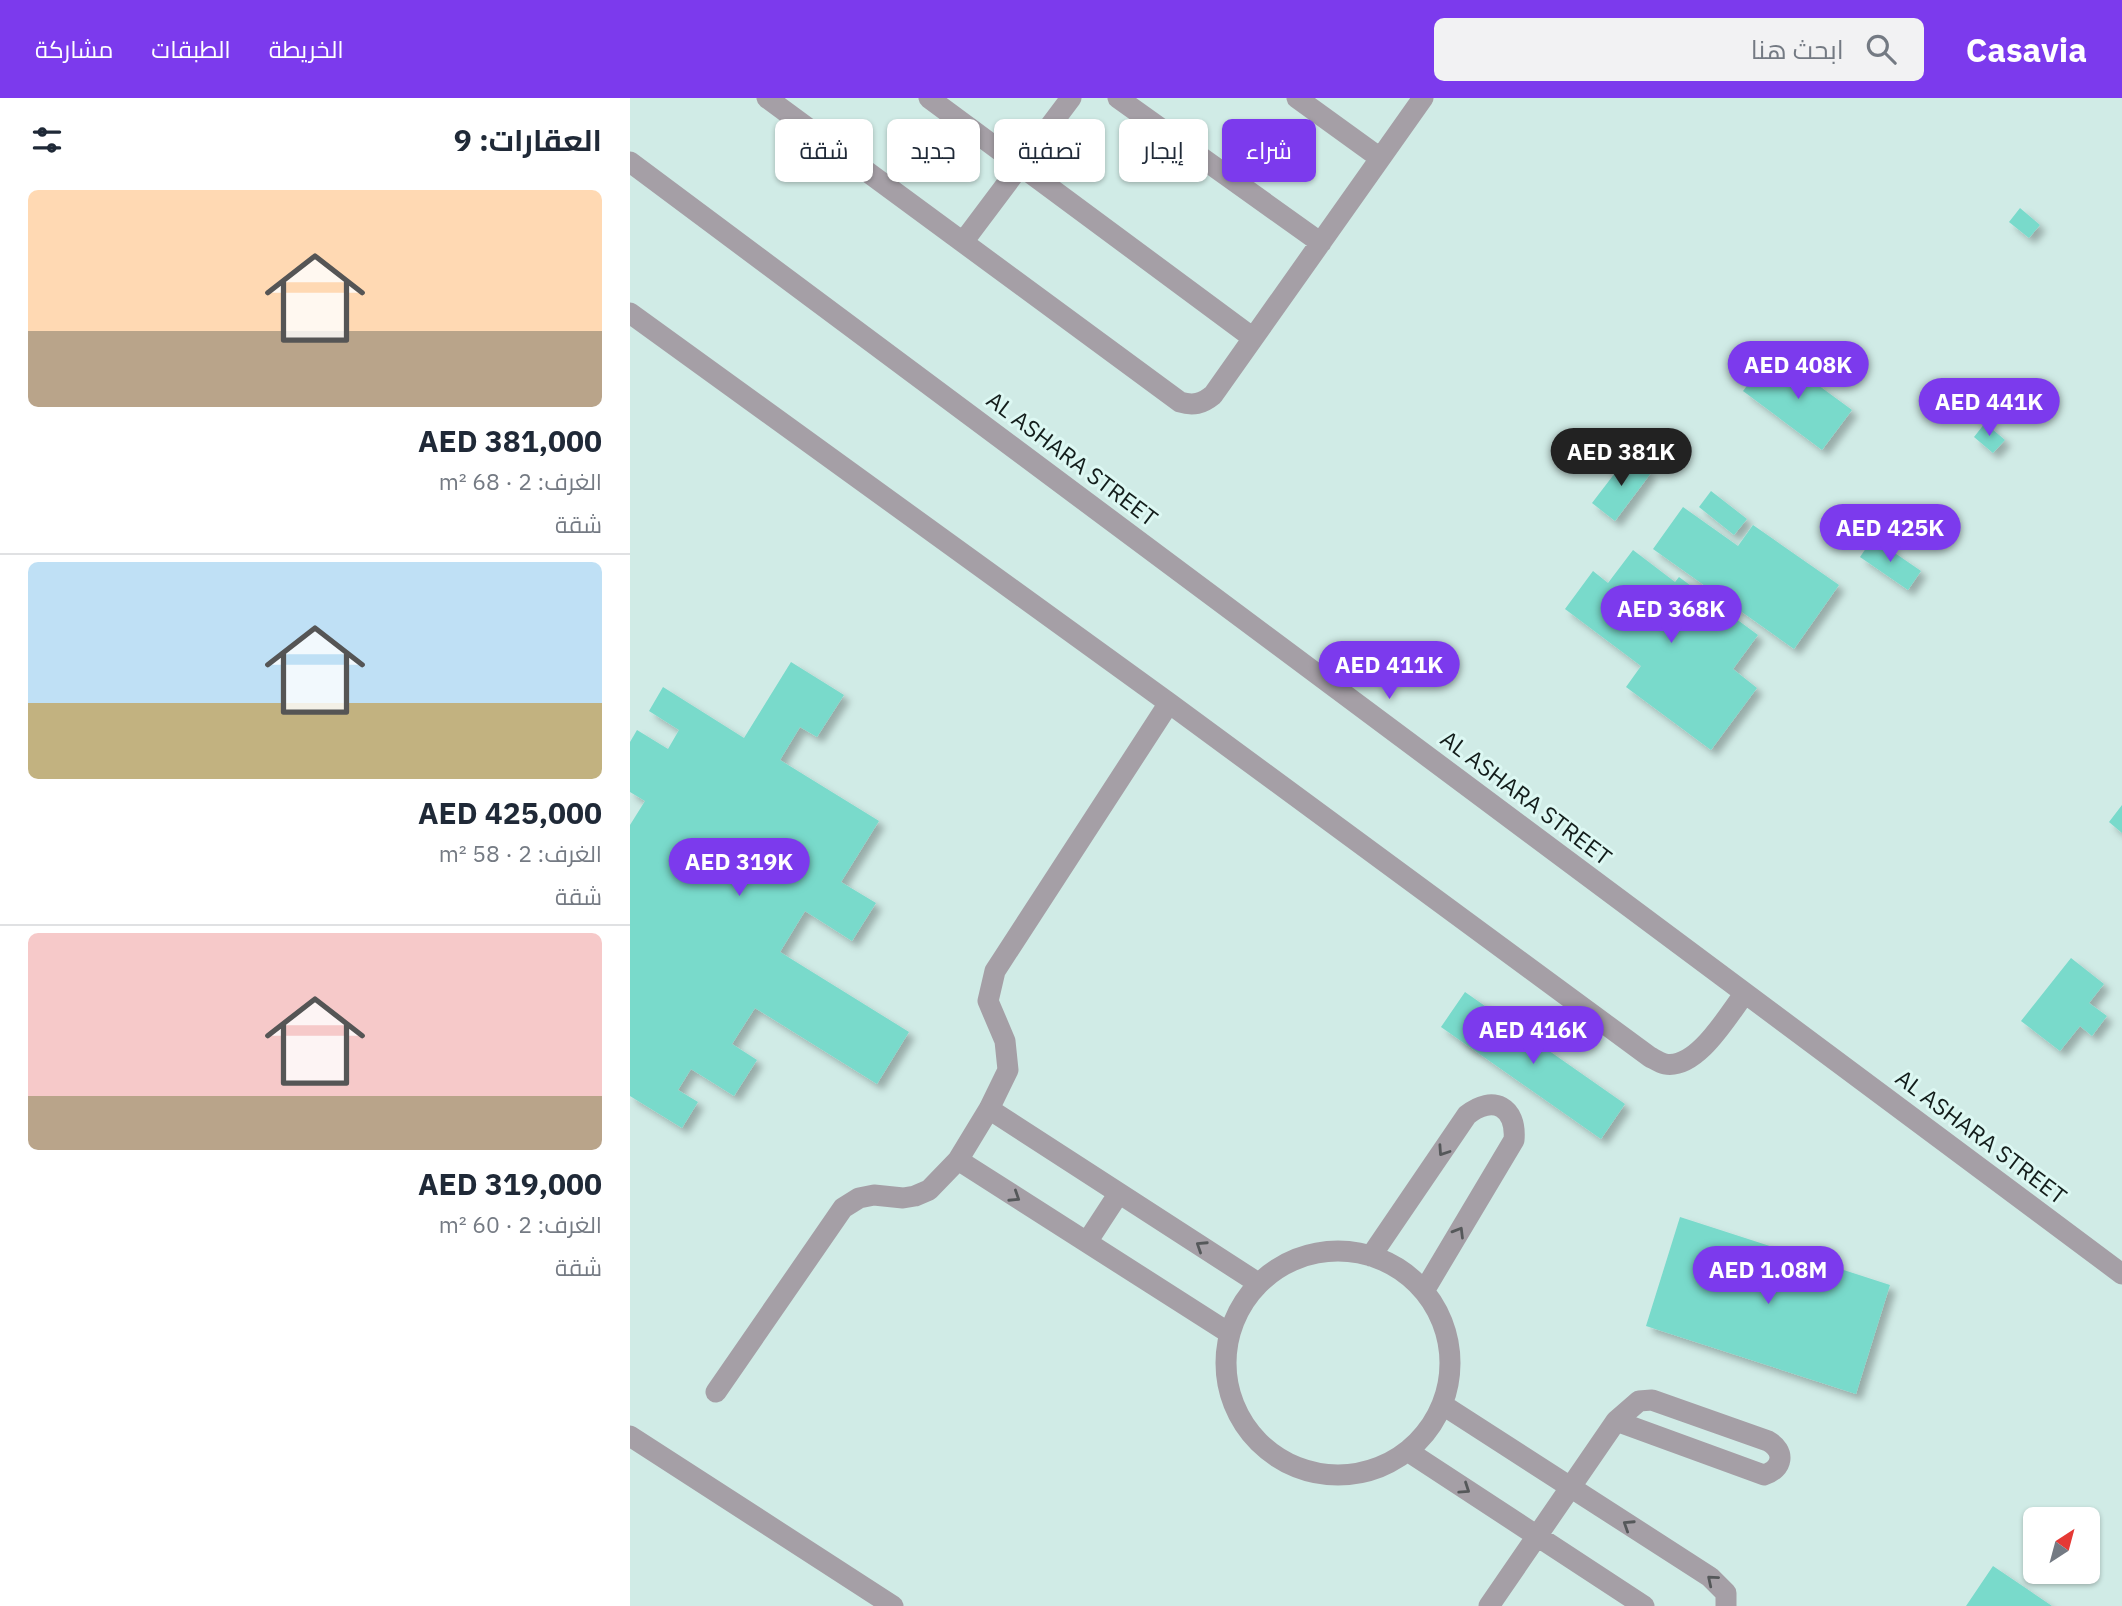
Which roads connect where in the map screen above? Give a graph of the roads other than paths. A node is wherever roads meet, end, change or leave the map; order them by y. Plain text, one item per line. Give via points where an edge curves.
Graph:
1 (767, 98) edge
2 (929, 98) edge
3 (1071, 98) edge
4 (1118, 98) edge
5 (1297, 98) edge
6 (1423, 98) edge
7 (1056, 119) edge
8 (994, 146) edge
9 (1380, 158) junction
10 (630, 162) edge
11 (1009, 182) edge
12 (1043, 182) edge
13 (963, 242) junction
14 (1321, 243) junction
15 (630, 313) edge
16 (1253, 338) junction
17 (1169, 703) junction
18 (1745, 993) junction
19 (989, 1109) junction
20 (958, 1160) junction
21 (1119, 1193) junction
22 (1087, 1242) junction
23 (1371, 1256) junction
24 (2122, 1275) edge
25 (1258, 1283) junction
26 (1424, 1291) junction
27 (1229, 1333) junction
28 (716, 1392) dead end
29 (1443, 1405) junction
30 (1616, 1421) junction
31 (630, 1436) edge
32 (1409, 1451) junction
33 (1570, 1487) junction
34 (1536, 1536) junction
35 (893, 1606) edge
36 (1489, 1606) edge
37 (1644, 1606) edge
38 (1726, 1606) edge

1 - 13 street
2 - 8 street
3 - 7 street
4 - 14 street
5 - 9 street
6 - 9 street
9 - 14 street
10 - 18 street, AL ASHARA STREET
11 - 13 street
12 - 16 street
13 - 16 street via 1180,402 1198,404 1213,396
14 - 16 street
15 - 17 street
17 - 18 street via 1650,1057 1664,1064 1694,1056
17 - 19 street via 995,971 988,1001 1005,1041 1008,1070
18 - 24 street, AL ASHARA STREET
19 - 20 street
19 - 21 street
20 -> 22 street
20 - 28 street via 929,1190 915,1196 874,1195 843,1209
21 - 22 street
25 -> 21 street
22 - 27 street
23 - 25 street via 1341,1251 1311,1254 1283,1265
23 - 26 street via 1400,1270
26 -> 23 street via 1514,1140 1515,1124 1508,1111 1494,1104 1479,1105 1467,1115
25 - 27 street
26 - 29 street via 1440,1317 1449,1345 1450,1376
27 - 32 street via 1225,1368 1232,1403 1250,1434 1276,1457 1308,1472 1343,1476 1378,1469
29 - 32 street via 1429,1431
29 - 33 street
30 - 30 street via 1764,1475 1780,1464 1781,1455 1768,1441 1652,1400 1639,1401
30 - 33 street
31 - 35 street
32 -> 34 street
33 - 34 street
38 -> 33 street via 1727,1593 1710,1577
34 - 36 street
34 - 37 street

